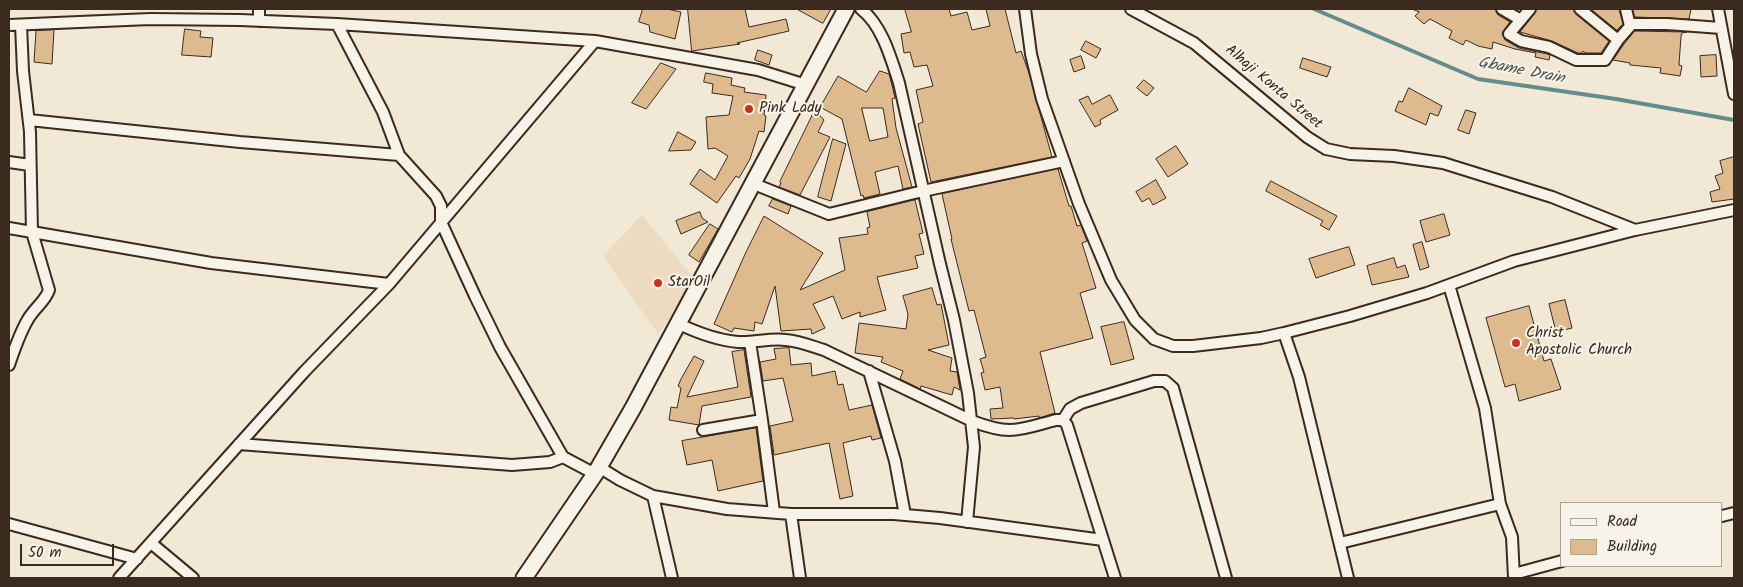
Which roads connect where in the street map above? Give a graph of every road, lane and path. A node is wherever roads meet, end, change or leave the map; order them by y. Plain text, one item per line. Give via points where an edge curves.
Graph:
1 (259, 9) edge
2 (846, 9) edge
3 (861, 9) edge
4 (1026, 9) edge
5 (1132, 9) edge
6 (1502, 9) edge
7 (1530, 9) edge
8 (1580, 9) edge
9 (1626, 9) edge
10 (1718, 9) edge
11 (1521, 20) junction
12 (259, 21) junction
13 (337, 24) junction
14 (9, 25) edge
15 (21, 25) junction
16 (1630, 26) junction
17 (1721, 28) junction
18 (1618, 40) junction
19 (595, 41) junction
20 (806, 85) junction
21 (1734, 94) edge
22 (29, 120) junction
23 (399, 155) junction
24 (1064, 160) junction
25 (9, 162) edge
26 (30, 165) junction
27 (754, 184) junction
28 (923, 191) junction
29 (1734, 210) edge
30 (441, 222) junction
31 (9, 228) edge
32 (1635, 230) junction
33 (32, 232) junction
34 (389, 284) junction
35 (1450, 284) junction
36 (679, 324) junction
37 (1284, 333) junction
38 (750, 342) junction
39 (9, 365) edge
40 (869, 371) junction
41 (762, 420) junction
42 (1063, 420) junction
43 (972, 421) junction
44 (703, 430) dead end
45 (239, 444) junction
46 (563, 457) junction
47 (597, 470) junction
48 (653, 496) junction
49 (1500, 504) junction
50 (774, 512) junction
51 (791, 514) junction
52 (904, 515) junction
53 (966, 522) junction
54 (9, 524) edge
55 (1103, 540) junction
56 (151, 543) junction
57 (1340, 543) junction
58 (137, 559) junction
59 (1560, 562) edge
60 (1514, 576) edge
61 (119, 578) edge
62 (193, 578) edge
63 (524, 578) edge
64 (672, 578) edge
65 (800, 578) edge
66 (1115, 578) edge
67 (1226, 578) edge
68 (1348, 578) edge

1 - 12 street
2 - 20 main road
3 - 28 street via 879,32 893,64
4 - 24 street via 1042,99
5 - 32 street, Alhaji Konta Street via 1194,43 1307,137 1326,149 1443,163 1552,197
6 - 11 street
7 - 11 street
8 - 18 street
9 - 16 street
10 - 17 street
11 - 18 street via 1509,34 1576,60 1605,60
12 - 13 street
12 - 15 street via 150,19
13 - 19 street
13 - 23 street via 384,112
14 - 15 street
15 - 22 street
16 - 17 street via 1668,24
16 - 18 street
17 - 21 street
19 - 20 street via 758,70
19 - 30 street
20 - 27 main road
22 - 23 street
22 - 26 street
23 - 30 street via 436,196 441,206
24 - 28 street
24 - 37 street via 1111,280 1135,320 1154,339 1173,346 1193,346
25 - 26 street
26 - 33 street
27 - 28 street via 829,214
27 - 36 main road
28 - 43 street via 954,320
29 - 32 street
30 - 34 street
30 - 46 street via 497,340
31 - 33 street
32 - 35 street via 1514,261
33 - 34 street via 211,263
33 - 39 street via 49,290 47,297 27,320
34 - 45 street
35 - 37 street
35 - 49 street via 1485,408
36 - 38 street via 720,340
36 - 47 main road
37 - 57 street via 1299,377
38 - 40 street via 800,342
38 - 41 street
40 - 43 street
40 - 52 street via 895,461
41 - 44 street
41 - 50 street
42 - 43 street via 1013,432
42 - 55 street via 1068,425
42 - 67 street via 1081,402 1154,381 1165,381 1173,388
43 - 53 street via 973,466
45 - 46 street via 512,465 550,462
45 - 56 street
46 - 47 street
47 - 48 street
47 - 63 main road
48 - 50 street via 727,509
48 - 64 street
49 - 57 street
49 - 60 street via 1512,537
50 - 51 street
51 - 52 street
51 - 65 street
52 - 53 street
53 - 55 street
54 - 58 street
55 - 66 street
56 - 58 street
56 - 62 street
57 - 68 street
58 - 61 street
59 - 60 street

